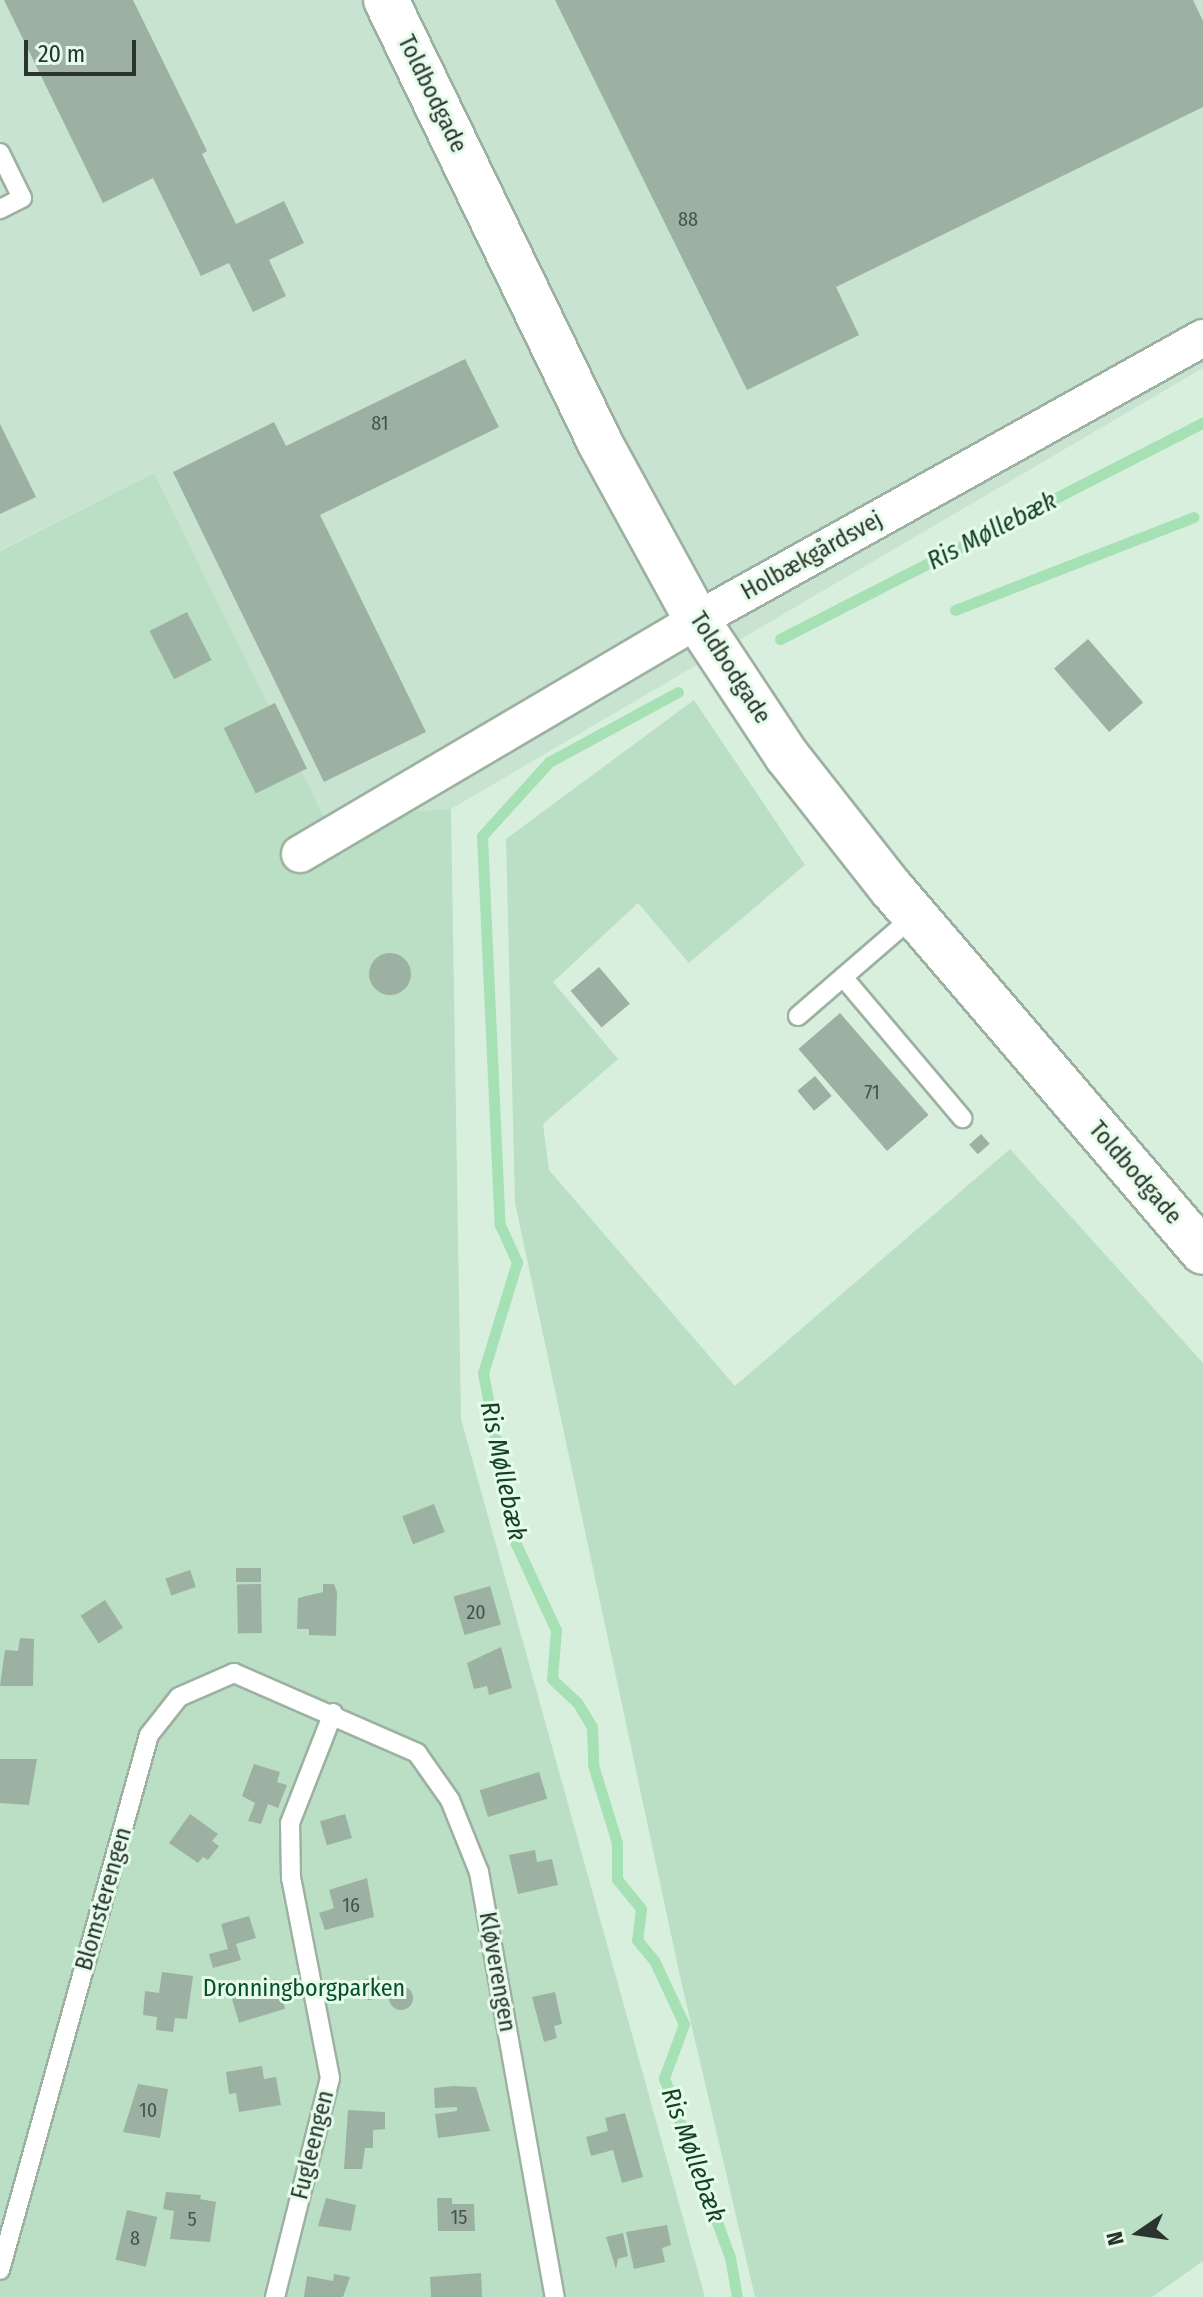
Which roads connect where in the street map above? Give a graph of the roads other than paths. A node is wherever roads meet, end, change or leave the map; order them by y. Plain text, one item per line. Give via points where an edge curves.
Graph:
1 (386, 0) edge
2 (0, 153) edge
3 (0, 209) edge
4 (1203, 338) edge
5 (697, 620) junction
6 (300, 854) dead end
7 (914, 916) junction
8 (843, 977) junction
9 (798, 1016) dead end
10 (962, 1118) dead end
11 (1203, 1252) edge
12 (333, 1713) junction
13 (0, 2270) edge
14 (275, 2297) edge
15 (555, 2297) edge

1 - 5 street, Toldbodgade via 600,443
2 - 3 lane via 22,198
4 - 5 street, Holbækgårdsvej
5 - 6 street, Holbækgårdsvej
5 - 7 street, Toldbodgade via 787,756
7 - 8 lane
7 - 11 street, Toldbodgade
8 - 9 lane
8 - 10 lane
12 - 13 lane, Blomsterengen via 234,1673 179,1697 149,1735
12 - 14 lane, Fugleengen via 290,1823 291,1878 330,2078
12 - 15 lane, Kløverengen via 417,1753 450,1800 479,1872

